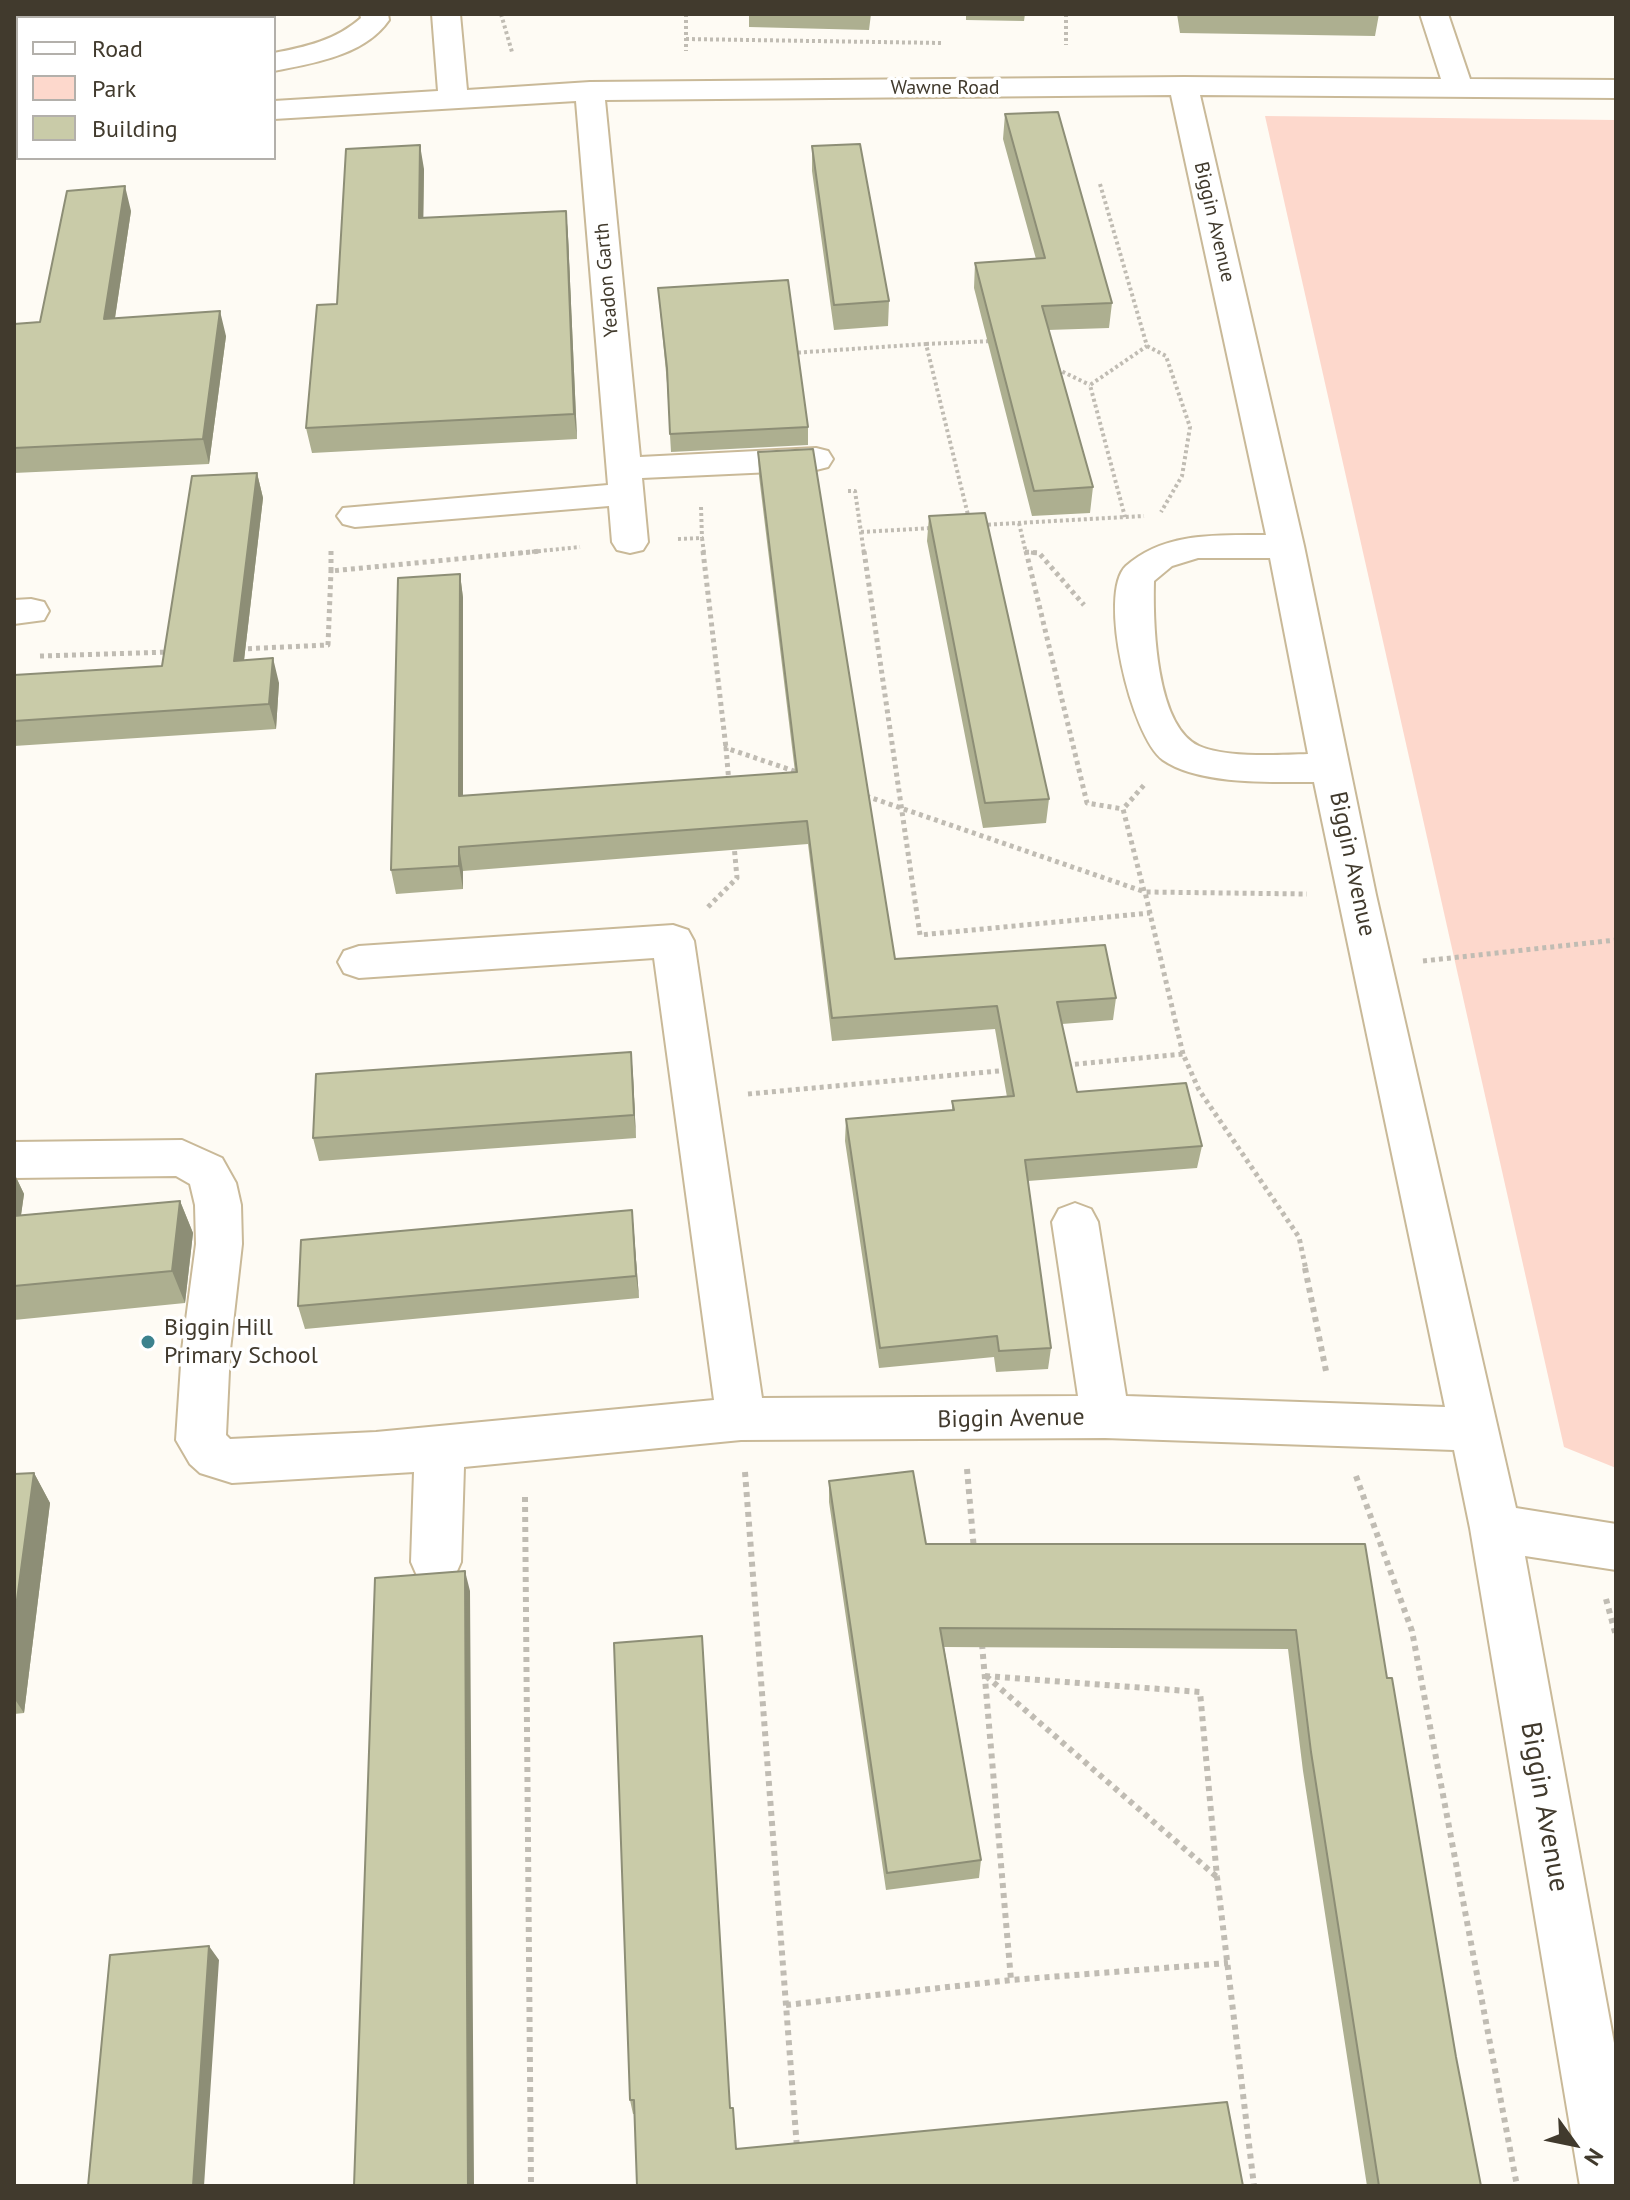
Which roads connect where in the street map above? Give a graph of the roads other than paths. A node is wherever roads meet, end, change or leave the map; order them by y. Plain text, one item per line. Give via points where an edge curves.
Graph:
1 (374, 14) edge
2 (446, 14) edge
3 (1434, 14) edge
4 (276, 62) edge
5 (1184, 86) junction
6 (1458, 87) junction
7 (1616, 89) edge
8 (590, 91) junction
9 (453, 98) junction
10 (276, 110) edge
11 (816, 459) edge
12 (626, 481) junction
13 (355, 516) road end
14 (630, 542) road end
15 (1286, 546) junction
16 (1332, 768) junction
17 (359, 962) dead end
18 (14, 1160) edge
19 (1075, 1222) dead end
20 (1105, 1417) junction
21 (741, 1419) junction
22 (1473, 1429) junction
23 (440, 1449) junction
24 (1495, 1528) junction
25 (1616, 1547) edge
26 (436, 1562) dead end
27 (1610, 2186) edge

1 - 4 street via 375,20 360,35 339,47
2 - 9 street
3 - 6 street
5 - 6 street, Wawne Road
5 - 8 street, Wawne Road
5 - 15 street, Biggin Avenue
6 - 7 street, Wawne Road
8 - 9 street, Wawne Road
8 - 12 street, Yeadon Garth
9 - 10 street, Wawne Road
11 - 12 street
12 - 13 street
12 - 14 street, Yeadon Garth
15 - 16 street, Biggin Avenue
15 - 16 street, Biggin Avenue via 1197,547 1159,558 1136,577 1136,621 1152,715 1175,750 1211,763
16 - 22 street, Biggin Avenue
17 - 21 street via 673,941
18 - 23 street, Biggin Avenue via 182,1158 206,1171 218,1205 219,1244 201,1440 217,1459
19 - 20 street
20 - 21 street, Biggin Avenue
20 - 22 street, Biggin Avenue
21 - 23 street, Biggin Avenue
22 - 24 street, Biggin Avenue
23 - 26 street
24 - 25 street
24 - 27 street, Biggin Avenue

